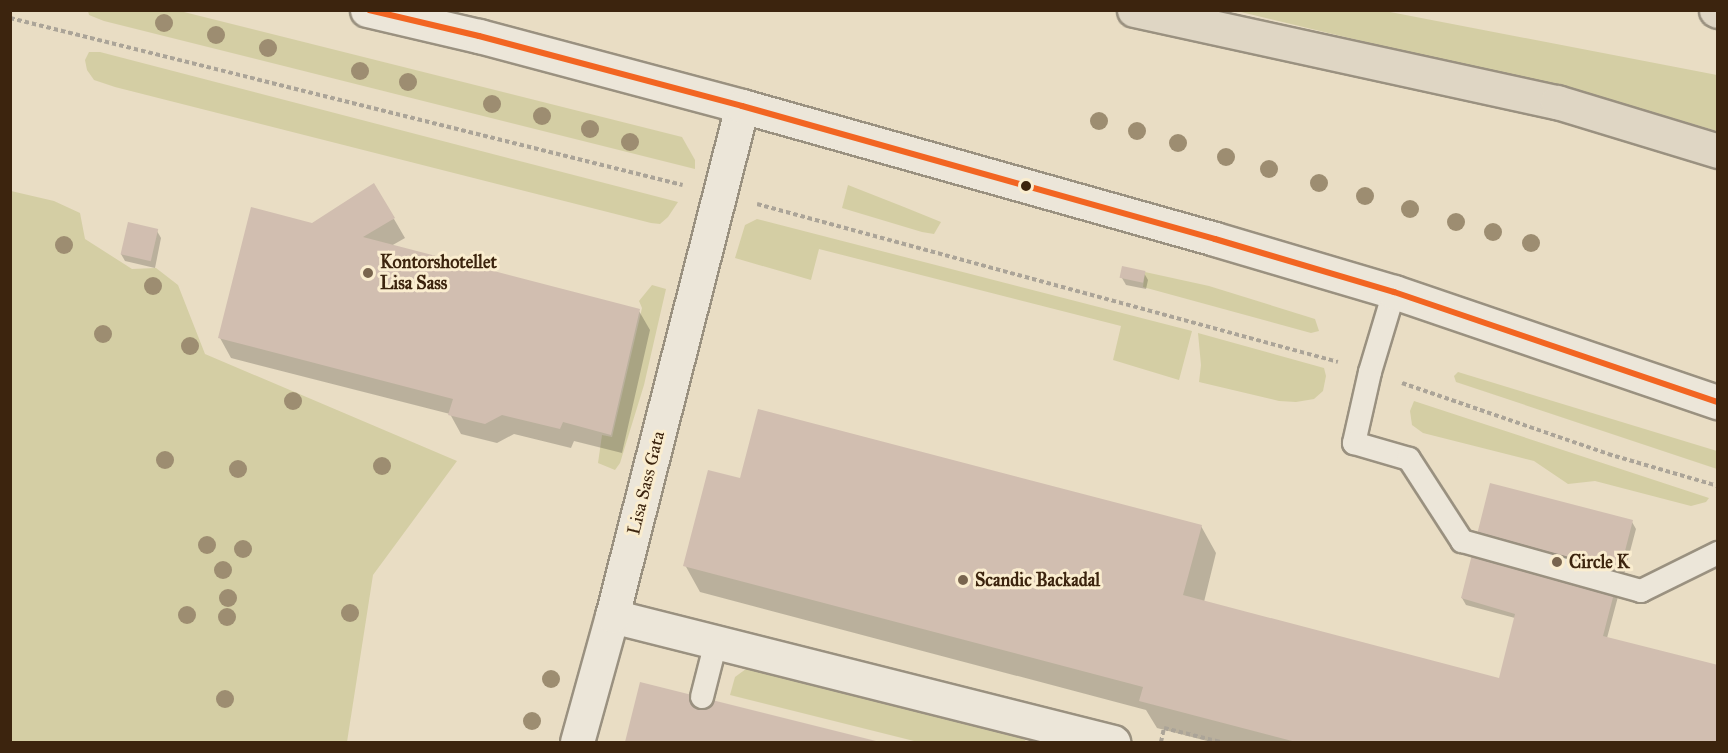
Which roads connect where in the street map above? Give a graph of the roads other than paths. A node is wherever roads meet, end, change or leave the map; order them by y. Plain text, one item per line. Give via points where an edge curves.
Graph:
1 (367, 10) edge
2 (1134, 10) edge
3 (742, 106) junction
4 (1718, 151) edge
5 (1394, 292) junction
6 (1718, 402) edge
7 (1718, 553) edge
8 (612, 616) junction
9 (716, 642) junction
10 (702, 697) dead end
11 (577, 742) edge
12 (1113, 742) edge

1 - 3 street
2 - 4 highway via 1557,102
3 - 5 street
3 - 8 street, Lisa Sass Gata
5 - 6 street
5 - 7 lane via 1354,443 1409,459 1462,542 1641,591
8 - 9 street
8 - 11 street, Lisa Sass Gata
9 - 10 lane
9 - 12 street

